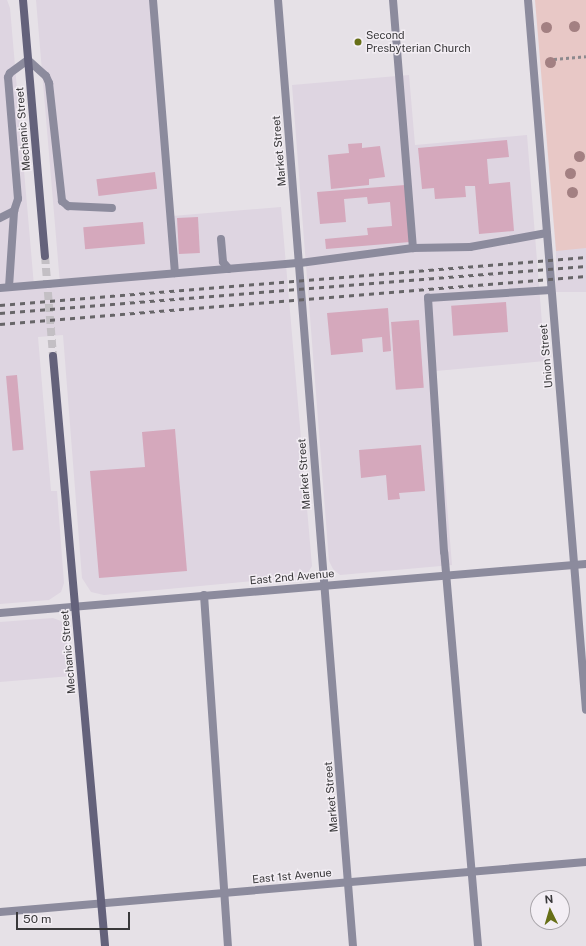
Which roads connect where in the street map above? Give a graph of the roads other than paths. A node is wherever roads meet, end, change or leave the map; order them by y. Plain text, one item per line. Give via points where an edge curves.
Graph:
1 (23, 0) edge
2 (153, 0) edge
3 (278, 0) edge
4 (393, 0) edge
5 (528, 0) edge
6 (28, 60) junction
7 (112, 208) dead end
8 (14, 211) junction
9 (0, 218) edge
10 (547, 233) junction
11 (221, 239) dead end
12 (413, 248) junction
13 (44, 256) tunnel mouth
14 (300, 263) junction
15 (229, 268) junction
16 (176, 273) junction
17 (4, 287) edge
18 (552, 290) junction
19 (53, 356) tunnel mouth
20 (586, 564) edge
21 (574, 565) junction
22 (447, 576) junction
23 (324, 585) junction
24 (204, 595) junction
25 (76, 606) junction
26 (0, 613) edge
27 (586, 710) edge
28 (586, 862) edge
29 (472, 872) junction
30 (348, 883) junction
31 (224, 893) junction
32 (101, 903) junction
33 (0, 912) edge
34 (105, 946) edge
35 (228, 946) edge
36 (354, 946) edge
37 (478, 946) edge

1 - 6 street, Mechanic Street
2 - 16 street
3 - 14 street, Market Street
4 - 12 street
5 - 10 street, Union Street
6 - 7 street via 46,76 48,83 62,201 68,206
6 - 8 street via 8,77 18,199
6 - 13 street, Mechanic Street
8 - 9 street
8 - 17 street
10 - 12 street via 470,247
10 - 18 street, Union Street
11 - 15 street via 223,262
12 - 14 street
14 - 15 street
14 - 23 street, Market Street
15 - 16 street
16 - 17 street
18 - 21 street, Union Street
18 - 22 street via 428,298
19 - 25 street, Mechanic Street
20 - 21 street, East 2nd Avenue
21 - 22 street, East 2nd Avenue
21 - 27 street, Union Street
22 - 23 street, East 2nd Avenue
22 - 29 street
23 - 24 street, East 2nd Avenue
23 - 30 street, Market Street
24 - 25 street, East 2nd Avenue
24 - 31 street
25 - 26 street, East 2nd Avenue
25 - 32 street, Mechanic Street
28 - 29 street, East 1st Avenue
29 - 30 street, East 1st Avenue
29 - 37 street
30 - 31 street, East 1st Avenue
30 - 36 street, Market Street
31 - 32 street, East 1st Avenue
31 - 35 street
32 - 33 street, East 1st Avenue
32 - 34 street, Mechanic Street

